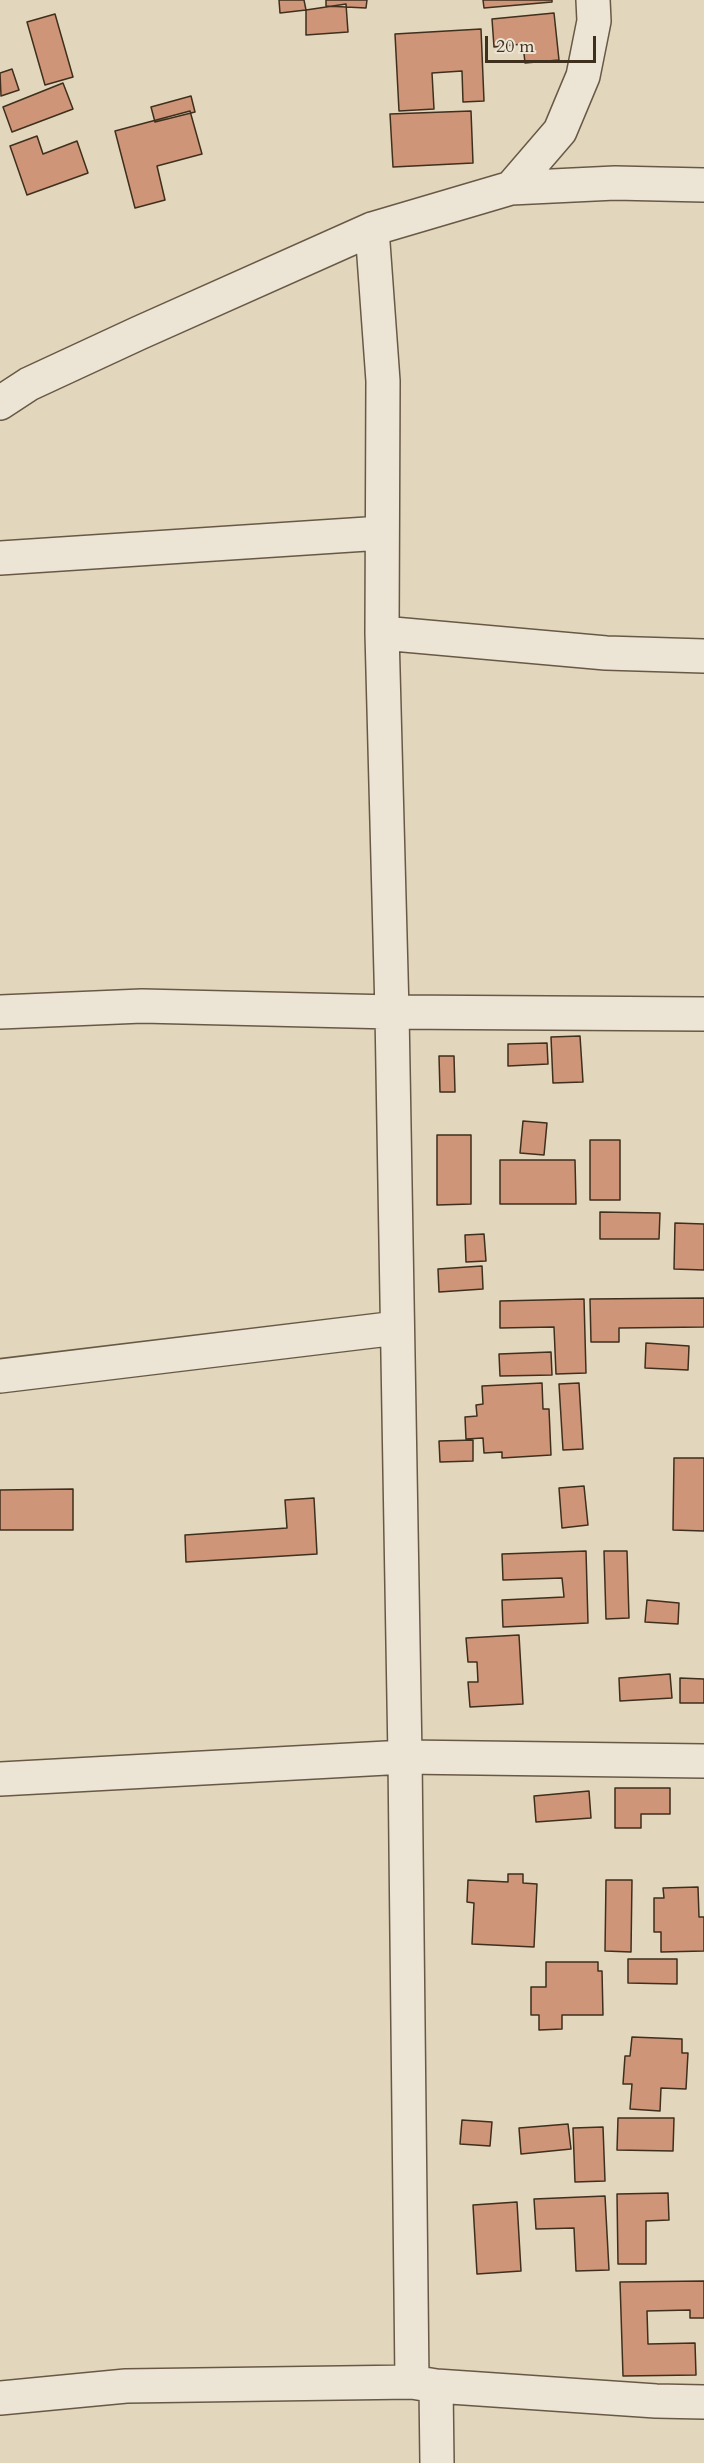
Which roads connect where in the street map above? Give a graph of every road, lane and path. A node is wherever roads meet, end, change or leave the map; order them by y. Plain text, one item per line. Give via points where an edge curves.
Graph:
1 (593, 0) edge
2 (704, 185) edge
3 (511, 188) junction
4 (372, 229) junction
5 (0, 403) edge
6 (382, 533) junction
7 (0, 558) edge
8 (382, 633) junction
9 (704, 656) edge
10 (0, 1012) edge
11 (392, 1012) junction
12 (704, 1014) edge
13 (397, 1328) junction
14 (0, 1376) edge
15 (405, 1757) junction
16 (704, 1761) edge
17 (0, 1779) edge
18 (424, 2384) junction
19 (0, 2398) edge
20 (704, 2402) edge
21 (437, 2463) edge

1 - 3 street via 594,21 583,76 560,132
2 - 3 street via 615,183
3 - 4 street
4 - 5 street via 29,384
4 - 6 street via 383,381
6 - 7 street
6 - 8 street
8 - 9 street via 606,653
8 - 11 street
10 - 11 street via 142,1006
11 - 12 street
11 - 13 street
13 - 14 street
13 - 15 street
15 - 16 street
15 - 17 street
15 - 18 street
18 - 19 street via 126,2386
18 - 20 street
18 - 21 street

